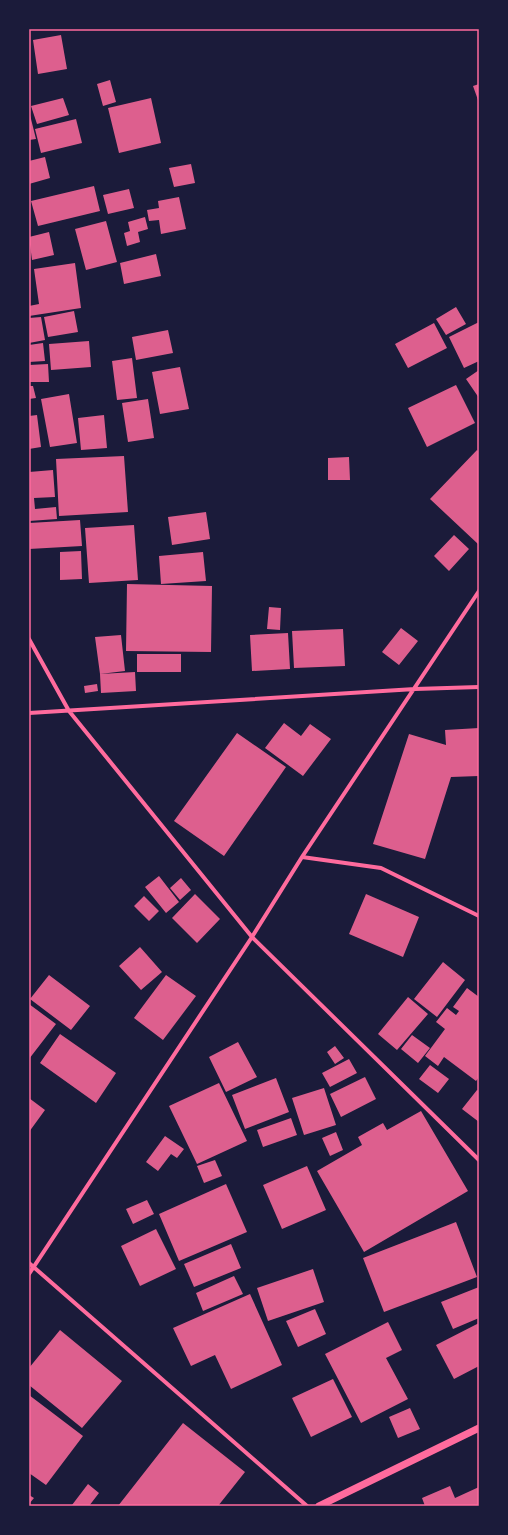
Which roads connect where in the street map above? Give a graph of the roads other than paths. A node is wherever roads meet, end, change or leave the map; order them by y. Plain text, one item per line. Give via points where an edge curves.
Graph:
1 (479, 591) edge
2 (29, 639) edge
3 (479, 687) edge
4 (415, 689) junction
5 (69, 711) junction
6 (29, 714) edge
7 (302, 857) junction
8 (479, 916) edge
9 (252, 937) junction
10 (479, 1160) edge
11 (29, 1263) edge
12 (33, 1266) junction
13 (29, 1274) edge
14 (479, 1428) edge
15 (307, 1506) edge
16 (319, 1506) edge

1 - 4 street
2 - 5 street
3 - 4 street
4 - 5 street
4 - 7 street
5 - 6 street
5 - 9 street
7 - 8 street via 381,868
7 - 9 street
9 - 10 street
9 - 12 street
11 - 12 street
12 - 13 street
12 - 15 street
14 - 16 street

